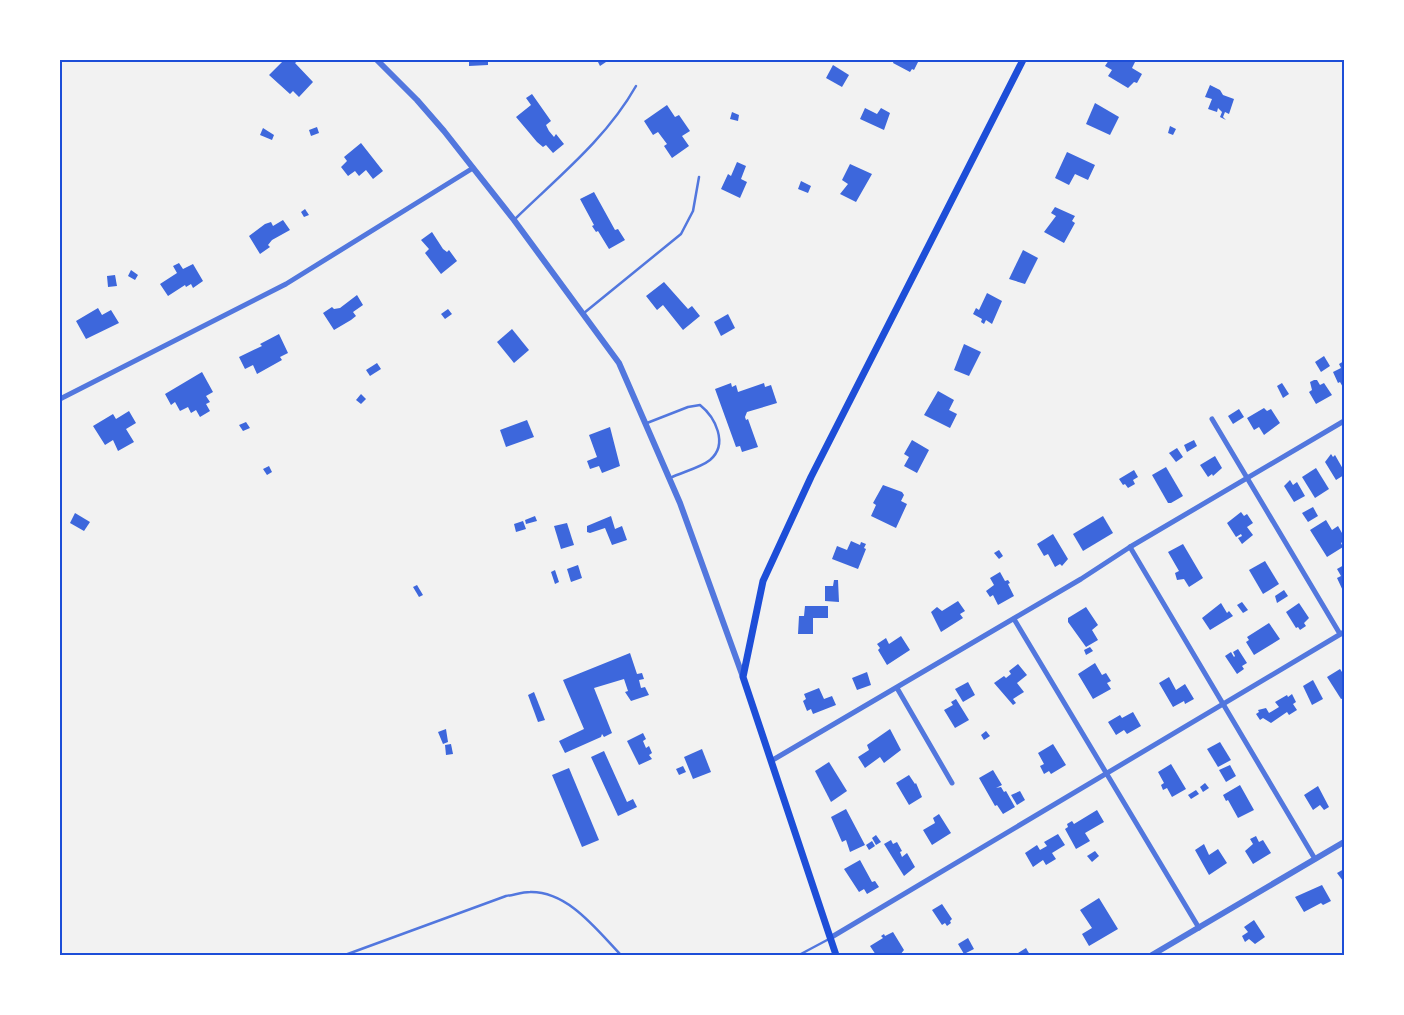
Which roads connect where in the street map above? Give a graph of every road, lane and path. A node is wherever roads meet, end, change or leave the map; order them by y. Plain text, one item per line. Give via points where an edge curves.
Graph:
1 (377, 60) edge
2 (1023, 60) edge
3 (636, 86) dead end
4 (473, 168) junction
5 (699, 178) dead end
6 (514, 220) junction
7 (584, 313) junction
8 (60, 399) edge
9 (1212, 419) dead end
10 (1344, 421) edge
11 (647, 423) junction
12 (670, 478) junction
13 (1247, 478) junction
14 (1130, 547) junction
15 (1014, 619) junction
16 (1342, 633) edge
17 (743, 677) junction
18 (897, 688) junction
19 (1223, 705) junction
20 (771, 761) junction
21 (1107, 773) junction
22 (952, 783) dead end
23 (1344, 842) edge
24 (1315, 859) junction
25 (1198, 928) junction
26 (830, 938) junction
27 (345, 955) edge
28 (621, 955) edge
29 (798, 955) edge
30 (836, 955) edge
31 (1152, 955) edge

1 - 4 street via 417,100
2 - 17 main road via 811,477 763,581
3 - 6 lane via 624,107 592,145
4 - 6 street
4 - 8 street via 286,284
5 - 7 lane via 693,211 682,234
6 - 7 street
7 - 11 street via 619,363
9 - 13 street
10 - 13 street
11 - 12 street
11 - 12 lane via 688,407 700,406 716,422 718,446 711,459
12 - 17 street
13 - 14 street
13 - 16 street
14 - 15 street
14 - 19 street
15 - 18 street
15 - 21 street
16 - 19 street
17 - 20 main road
18 - 20 street
18 - 22 street
19 - 21 street
19 - 24 street
20 - 26 main road
21 - 25 street
21 - 26 street
23 - 24 street
24 - 25 street
25 - 31 street
26 - 29 lane
26 - 30 main road
27 - 28 lane via 506,896 530,892 567,903

